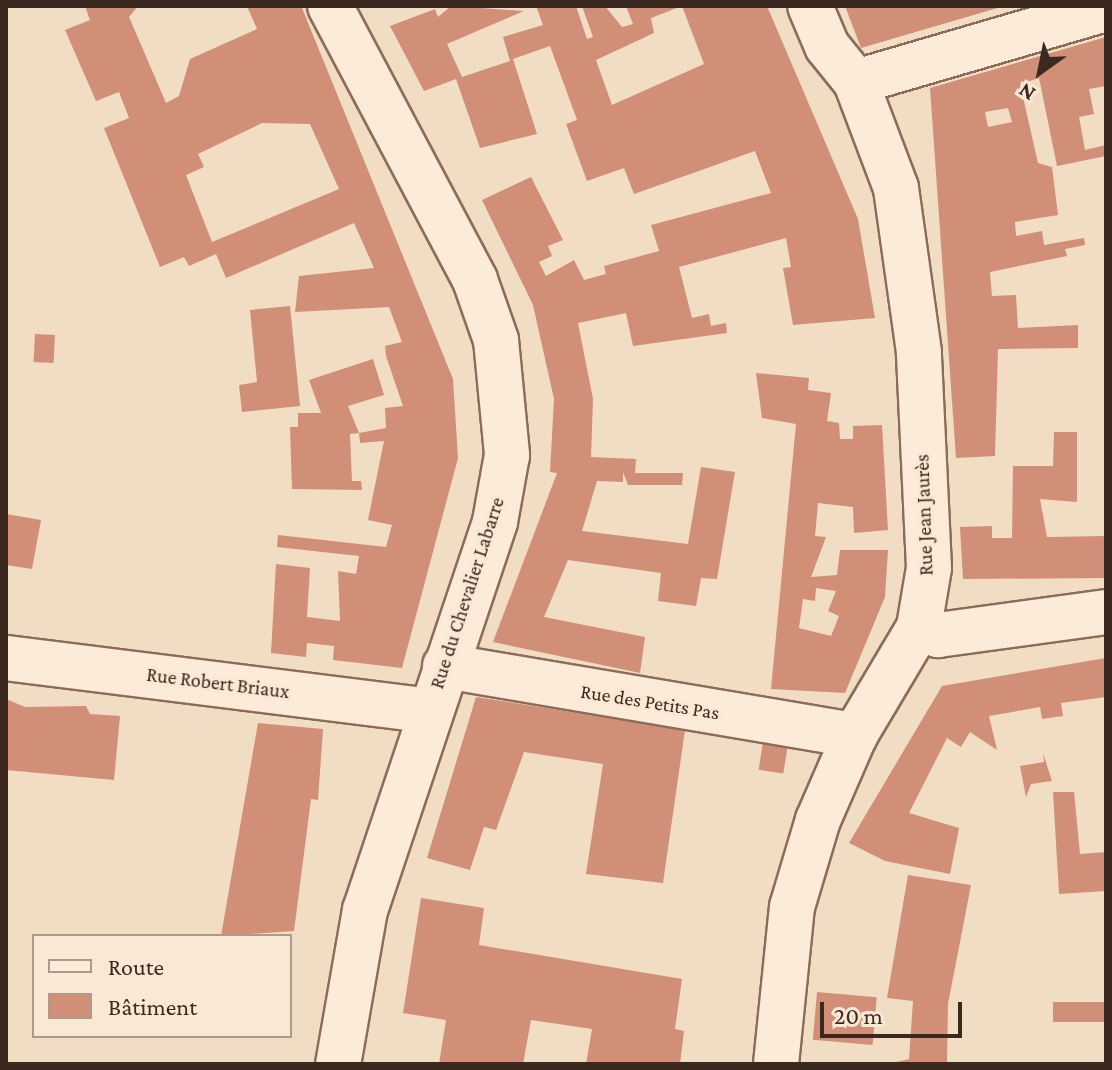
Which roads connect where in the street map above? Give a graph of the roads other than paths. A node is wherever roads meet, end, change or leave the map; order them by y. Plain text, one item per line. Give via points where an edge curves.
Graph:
1 (330, 6) edge
2 (810, 6) edge
3 (1106, 9) edge
4 (856, 82) junction
5 (1106, 612) edge
6 (919, 627) junction
7 (6, 658) edge
8 (445, 666) junction
9 (430, 711) junction
10 (855, 735) junction
11 (338, 1064) edge
12 (776, 1064) edge

1 - 8 street, Rue du Chevalier Labarre via 475,280 496,340 507,455 495,522
2 - 4 street, Rue Jean Jaurès via 827,46
3 - 4 street
4 - 6 street, Rue Jean Jaurès via 896,188 919,352 929,568
5 - 6 street via 938,635
6 - 10 street, Rue Jean Jaurès
7 - 9 street, Rue Robert Briaux
8 - 9 street, Rue du Chevalier Labarre
8 - 10 street, Rue des Petits Pas
9 - 11 street, Rue du Chevalier Labarre via 365,910
10 - 12 street, Rue Jean Jaurès via 818,820 792,907

